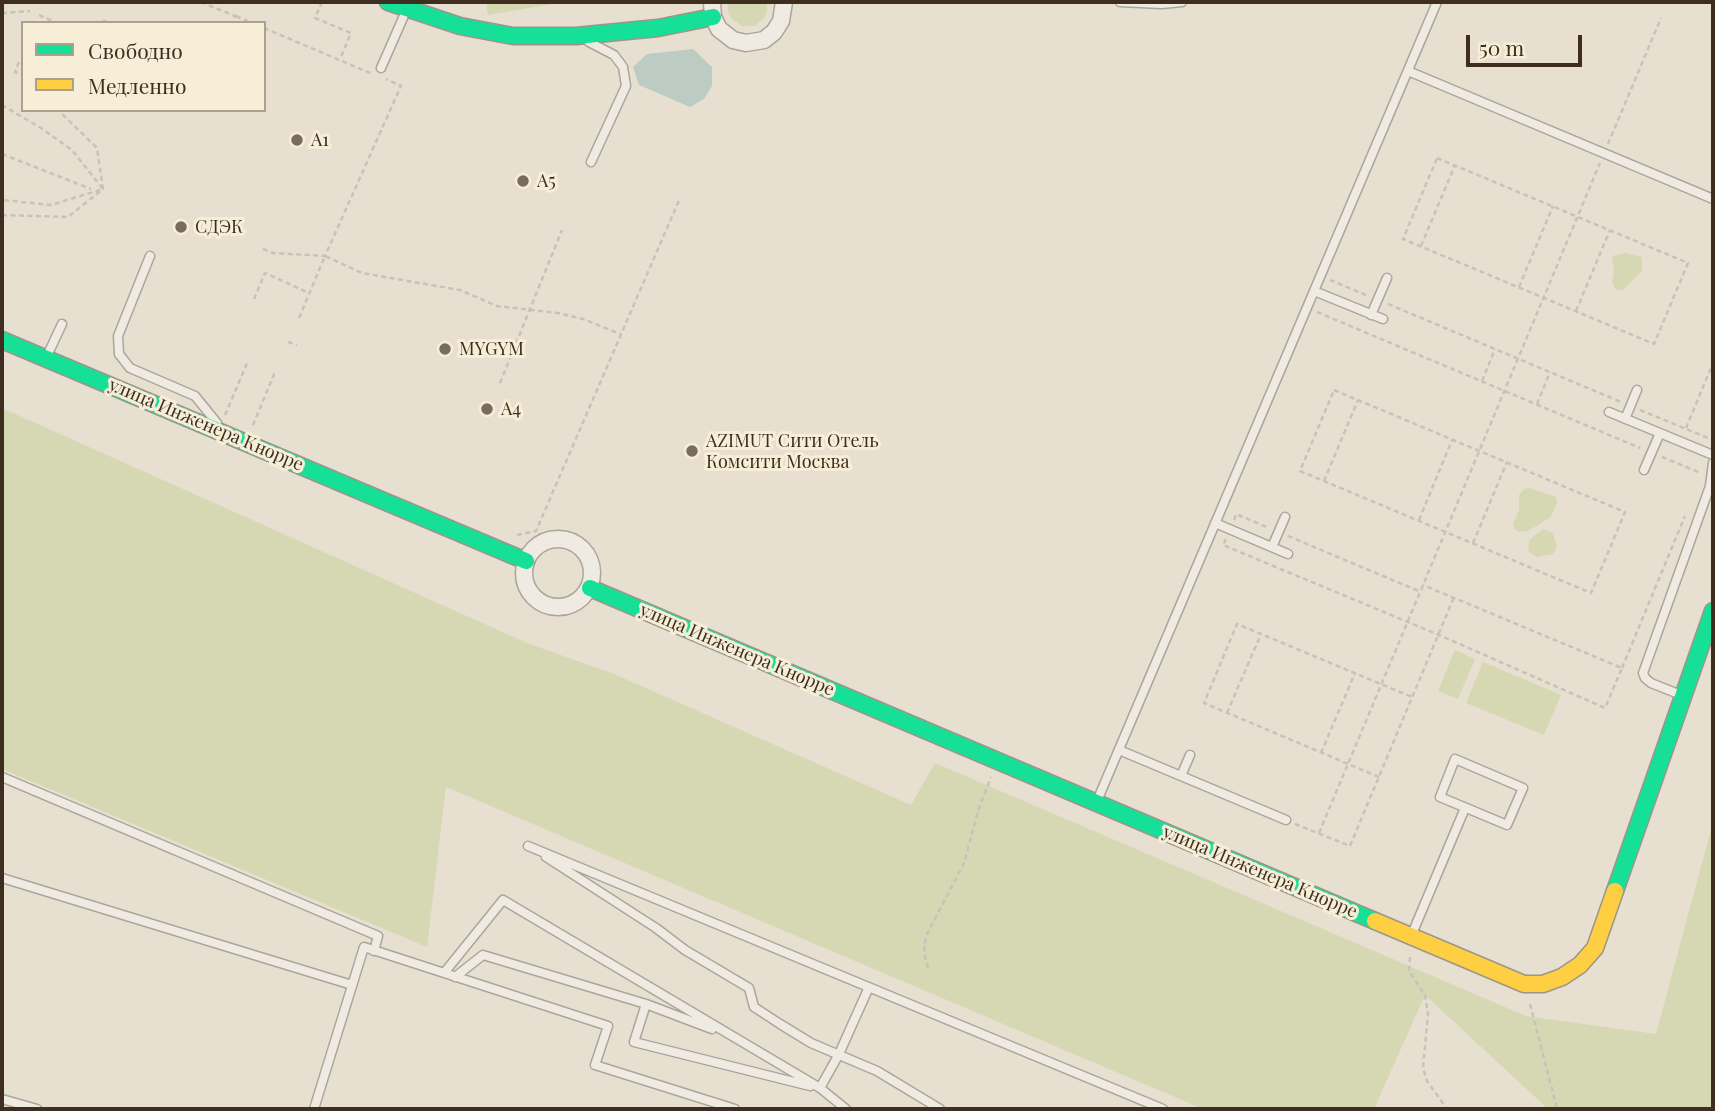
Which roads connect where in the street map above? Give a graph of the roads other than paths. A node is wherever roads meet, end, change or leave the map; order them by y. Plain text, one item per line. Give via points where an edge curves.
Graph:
1 (388, 2) edge
2 (787, 2) edge
3 (1120, 2) edge
4 (1182, 2) edge
5 (1437, 2) edge
6 (408, 8) junction
7 (713, 10) edge
8 (576, 36) junction
9 (381, 68) dead end
10 (1408, 71) junction
11 (592, 162) dead end
12 (1713, 199) edge
13 (150, 256) dead end
14 (1387, 278) dead end
15 (1314, 291) junction
16 (1371, 315) junction
17 (1383, 319) dead end
18 (62, 324) dead end
19 (7, 346) edge
20 (39, 355) junction
21 (1637, 390) dead end
22 (1609, 412) dead end
23 (1625, 419) junction
24 (226, 433) junction
25 (1660, 433) junction
26 (1713, 455) edge
27 (1713, 463) edge
28 (1644, 470) dead end
29 (1285, 517) dead end
30 (1215, 523) junction
31 (1272, 547) junction
32 (1288, 554) dead end
33 (526, 561) junction
34 (590, 588) junction
35 (1713, 611) edge
36 (1683, 696) junction
37 (1119, 750) junction
38 (1190, 755) dead end
39 (1181, 776) junction
40 (2, 777) edge
41 (1097, 803) junction
42 (1465, 808) junction
43 (1286, 820) road end
44 (2, 878) edge
45 (1411, 936) junction
46 (374, 951) junction
47 (444, 973) junction
48 (455, 977) junction
49 (352, 985) junction
50 (869, 987) junction
51 (646, 1004) junction
52 (735, 1038) junction
53 (839, 1054) junction
54 (820, 1088) junction
55 (2, 1099) edge
56 (37, 1109) edge
57 (314, 1109) edge
58 (735, 1109) edge
59 (845, 1109) edge
60 (940, 1109) edge
61 (1163, 1109) edge

1 - 6 street
2 - 7 street via 778,27 764,40 752,43 728,37 719,29
3 - 4 lane
5 - 10 lane
6 - 8 street via 460,26 513,36
6 - 9 lane
7 - 8 street via 658,28
8 - 11 lane via 614,55 623,67 626,86
10 - 12 lane
10 - 15 lane
13 - 24 lane via 118,336 119,354 130,368 195,396
14 - 16 lane
15 - 16 lane
15 - 30 lane
16 - 17 lane
18 - 20 lane
19 - 20 street, улица Инженера Кнорре
20 - 24 street, улица Инженера Кнорре
21 - 23 lane
22 - 23 lane
23 - 25 lane
24 - 33 street, улица Инженера Кнорре
25 - 26 lane
25 - 28 lane
27 - 36 lane via 1710,486 1643,673 1651,683
29 - 31 lane
30 - 31 lane
30 - 37 lane
31 - 32 lane
33 - 34 street via 524,582 546,606 567,607
33 - 34 street via 541,543 565,539 576,543 591,562
34 - 41 street, улица Инженера Кнорре
35 - 36 street
36 - 45 street, улица Инженера Кнорре via 1595,947 1580,965 1543,984 1524,984
37 - 39 lane
37 - 41 lane
38 - 39 lane
39 - 43 lane
40 - 46 lane via 379,936
41 - 45 street, улица Инженера Кнорре
42 - 42 lane via 1440,797 1455,760 1523,788 1507,825
42 - 45 lane
44 - 49 lane
46 - 47 lane
46 - 49 lane via 363,947
47 - 48 lane
47 - 52 lane via 503,900
48 - 51 lane via 483,956
48 - 58 lane via 608,1026 595,1065
49 - 57 lane
50 - 53 lane
50 - 53 lane via 528,846 748,988 754,1007 811,1043
50 - 61 lane
51 - 52 lane
51 - 54 lane via 634,1042
52 - 54 lane
53 - 54 lane
53 - 60 lane via 877,1070
54 - 59 lane
55 - 56 lane

